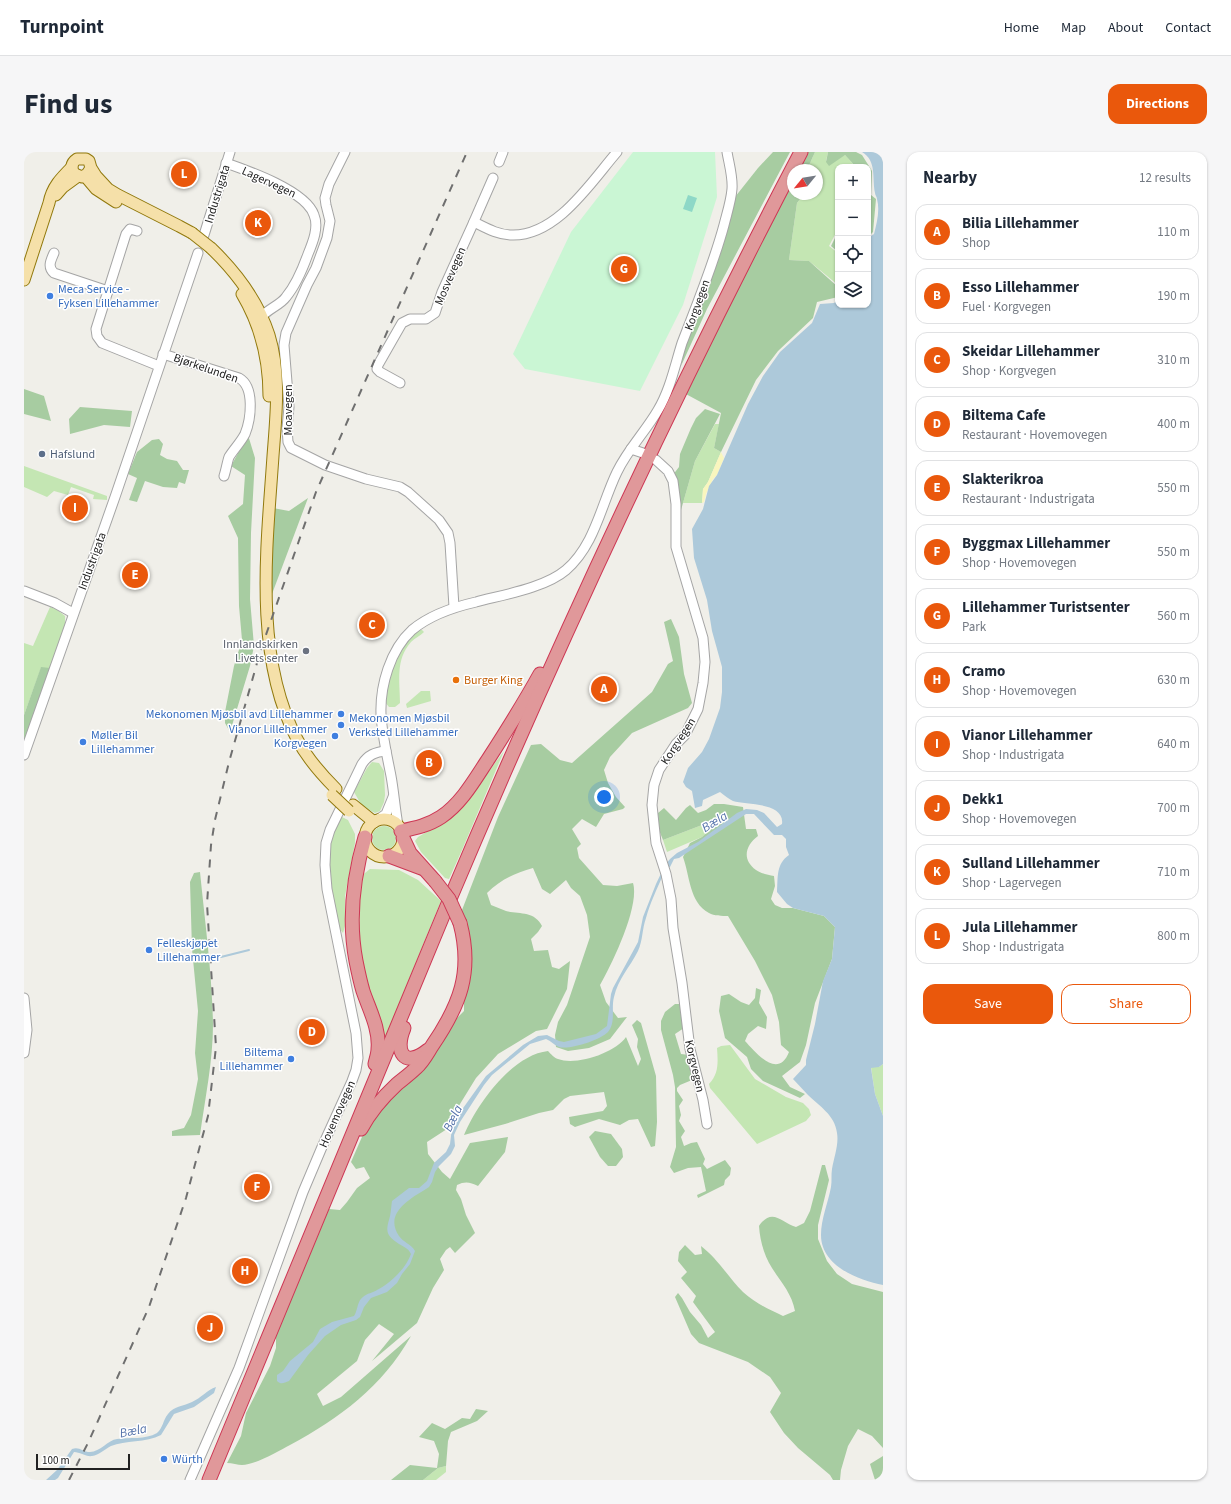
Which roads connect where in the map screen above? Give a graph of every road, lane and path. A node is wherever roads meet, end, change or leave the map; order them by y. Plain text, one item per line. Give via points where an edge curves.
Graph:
1 (230, 152) edge
2 (345, 152) edge
3 (503, 152) edge
4 (617, 152) edge
5 (727, 152) edge
6 (801, 152) edge
7 (499, 162) dead end
8 (80, 164) edge
9 (226, 164) junction
10 (493, 178) dead end
11 (474, 222) junction
12 (137, 231) dead end
13 (204, 235) dead end
14 (205, 251) junction
15 (54, 253) dead end
16 (24, 280) edge
17 (108, 291) junction
18 (283, 301) junction
19 (264, 312) junction
20 (262, 328) junction
21 (163, 354) junction
22 (159, 366) junction
23 (400, 383) dead end
24 (631, 449) junction
25 (643, 453) dead end
26 (656, 460) dead end
27 (224, 476) dead end
28 (606, 547) junction
29 (24, 592) edge
30 (454, 607) junction
31 (73, 613) junction
32 (386, 751) junction
33 (24, 755) edge
34 (394, 797) junction
35 (351, 808) junction
36 (376, 821) junction
37 (400, 831) junction
38 (366, 834) junction
39 (389, 856) junction
40 (424, 869) junction
41 (446, 908) junction
42 (24, 998) edge
43 (432, 1046) junction
44 (24, 1053) edge
45 (708, 1124) dead end
46 (324, 1202) junction
47 (292, 1279) junction
48 (190, 1480) edge
49 (209, 1480) edge

1 - 9 street, Industrigata
2 - 30 street, Moavegen via 325,198 330,221 327,238 286,333 284,345 289,407 288,442 291,448 329,467 400,487 439,520 448,533 450,543
3 - 7 street
4 - 11 street via 563,213 538,229 520,234 506,234
5 - 24 street, Korgvegen via 732,187 730,204 716,253 659,408
6 - 28 highway via 714,322
8 - 14 main road, bridge via 114,193 161,216 190,236
8 - 16 main road via 62,177 54,187
9 - 13 street, Industrigata
9 - 18 street, Lagervegen via 248,171 300,196 314,214 314,239 297,279
10 - 11 street, Mosvevegen
11 - 23 street, Mosvevegen via 435,312 426,319 410,319 402,323 378,365 377,369 380,372
12 - 17 street via 130,229 126,234
14 - 19 main road via 227,264
14 - 20 main road via 240,290
14 - 21 street, Industrigata
15 - 17 street via 50,265 54,273
17 - 22 street via 96,329 97,336 102,343
18 - 19 street, Lagervegen
18 - 20 street
19 - 20 main road
20 - 35 main road via 273,352 276,387 265,587 271,654 281,700 293,733 334,792
21 - 22 street, Industrigata
21 - 27 street, Bjørkelunden via 238,378 246,383 250,399 246,429 230,457
22 - 31 street, Industrigata
24 - 25 street
24 - 30 street, Korgvegen via 616,472 594,530 582,553 565,571 541,584
26 - 45 street, Korgvegen via 668,471 673,481 676,547 702,638 705,662 698,709 659,770 652,805 654,832 671,899 690,1049
28 - 37 highway via 591,568 529,694 473,783 460,800 442,816 421,827
28 - 41 highway via 527,720
29 - 31 street via 55,603
30 - 32 street, Korgvegen via 412,630 396,650 382,695 381,713
31 - 33 street, Industrigata
32 - 34 street, Korgvegen
32 - 48 street, Hovemovegen via 373,753 362,764 330,830 325,853 327,889 358,1046 356,1070 303,1192 239,1368
34 - 36 street via 386,814
34 - 37 street, Korgvegen
35 - 36 main road
35 - 38 main road
36 - 37 main road via 388,819
36 - 38 main road
37 - 39 main road via 400,848
37 - 40 highway via 410,853
38 - 39 main road via 367,845 374,853
38 - 47 highway via 353,891 353,945 359,977 376,1031 378,1049 373,1070 296,1260
39 - 40 highway
40 - 43 highway, bridge via 449,899 460,923 466,951 464,978 458,1000 449,1021
41 - 43 highway via 445,925 440,941 399,1043 402,1053 408,1058 422,1054
41 - 46 highway
42 - 44 street via 27,1030
43 - 46 highway via 416,1068 385,1095 368,1117 339,1181
46 - 47 highway
47 - 49 highway

